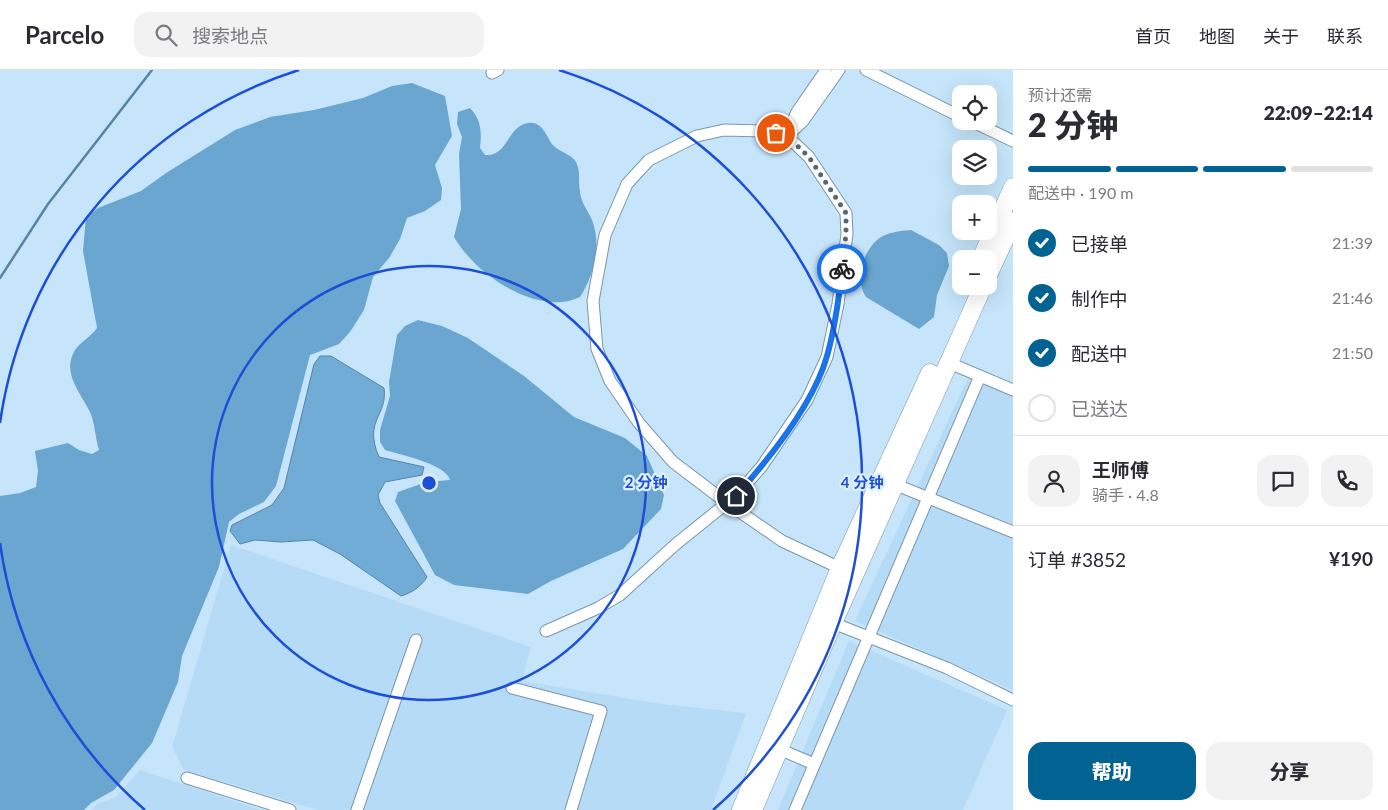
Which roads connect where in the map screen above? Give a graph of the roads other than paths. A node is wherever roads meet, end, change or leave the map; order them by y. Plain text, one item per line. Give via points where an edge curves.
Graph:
1 (826, 70) edge
2 (839, 70) edge
3 (866, 70) edge
4 (952, 113) edge
5 (990, 130) edge
6 (787, 136) junction
7 (1013, 141) edge
8 (1013, 187) edge
9 (1013, 221) edge
10 (985, 250) edge
11 (997, 256) edge
12 (965, 295) edge
13 (978, 295) edge
14 (947, 362) junction
15 (980, 376) junction
16 (1013, 390) edge
17 (894, 484) junction
18 (928, 498) junction
19 (727, 503) junction
20 (1013, 532) edge
21 (840, 568) junction
22 (833, 623) junction
23 (546, 631) dead end
24 (869, 637) junction
25 (416, 640) dead end
26 (512, 688) dead end
27 (1013, 700) edge
28 (779, 749) junction
29 (814, 764) junction
30 (187, 778) dead end
31 (290, 810) edge
32 (357, 810) edge
33 (571, 810) edge
34 (741, 810) edge
35 (754, 810) edge
36 (795, 810) edge

1 - 6 street via 797,112
2 - 6 street via 803,121
3 - 4 street
5 - 7 street
6 - 19 street via 809,157 846,213 838,304 827,357 807,400 762,466
6 - 19 street via 766,131 724,130 697,136 649,160 627,184 605,235 593,301 596,349 610,381 639,423 673,462
8 - 10 highway
9 - 11 highway
12 - 21 highway
13 - 14 highway
14 - 15 street
14 - 17 highway
15 - 16 street
15 - 18 street
17 - 18 street
17 - 22 highway
18 - 20 street
18 - 24 street
19 - 21 street via 782,541
19 - 23 street via 620,595
21 - 34 highway
22 - 24 street
22 - 28 highway
24 - 27 street via 947,668
24 - 29 street
25 - 32 street
26 - 33 street via 601,711
28 - 29 street
28 - 35 highway
29 - 36 street
30 - 31 street

